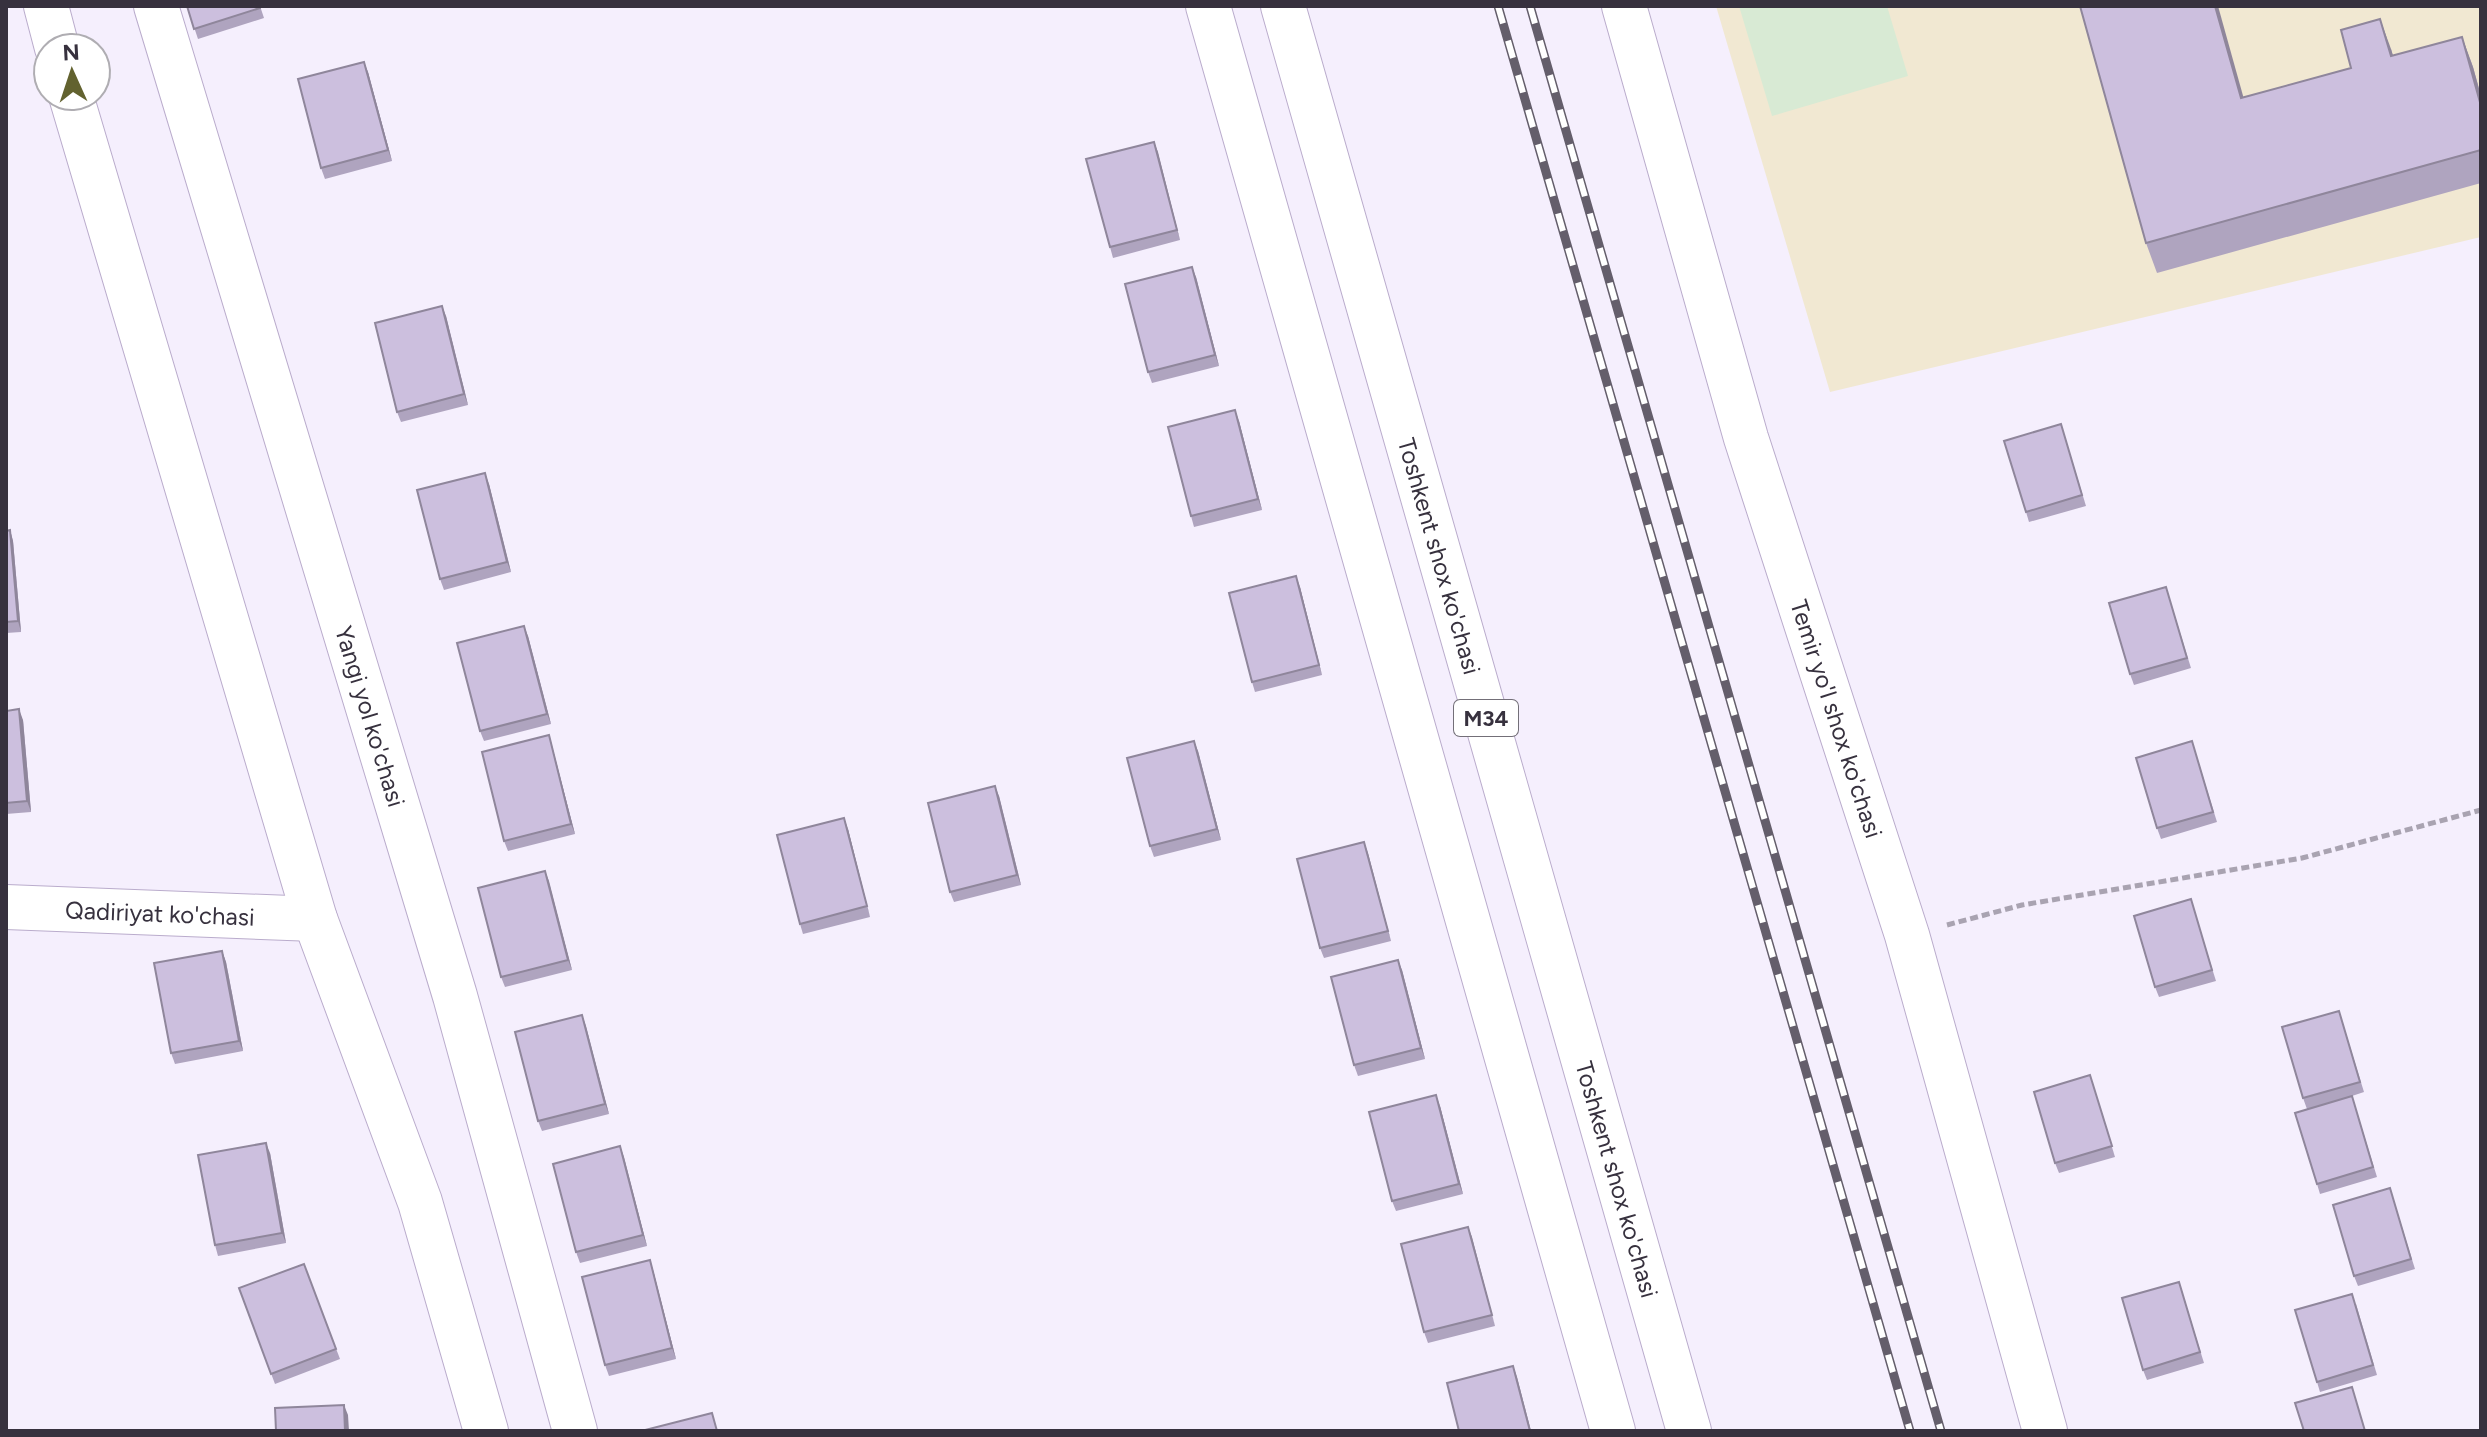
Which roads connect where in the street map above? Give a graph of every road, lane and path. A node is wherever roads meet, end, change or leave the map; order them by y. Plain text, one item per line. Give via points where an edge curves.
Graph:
1 (46, 6) edge
2 (156, 6) edge
3 (1208, 6) edge
4 (1283, 6) edge
5 (1624, 6) edge
6 (53, 32) edge
7 (76, 112) edge
8 (2481, 810) edge
9 (6, 907) edge
10 (315, 919) junction
11 (1907, 935) junction
12 (486, 1431) edge
13 (575, 1431) edge
14 (1613, 1431) edge
15 (1689, 1431) edge
16 (2045, 1431) edge

1 - 6 main road
2 - 13 main road, Yangi yol ko'chasi via 455,996
3 - 14 main road
4 - 15 main road, Toshkent shox ko'chasi / M34
5 - 11 main road, Temir yo'l shox ko'chasi via 1746,438
7 - 10 main road
8 - 11 path via 2302,858 2022,905
9 - 10 main road, Qadiriyat ko'chasi
10 - 12 main road via 420,1202
11 - 16 main road, Temir yo'l shox ko'chasi

